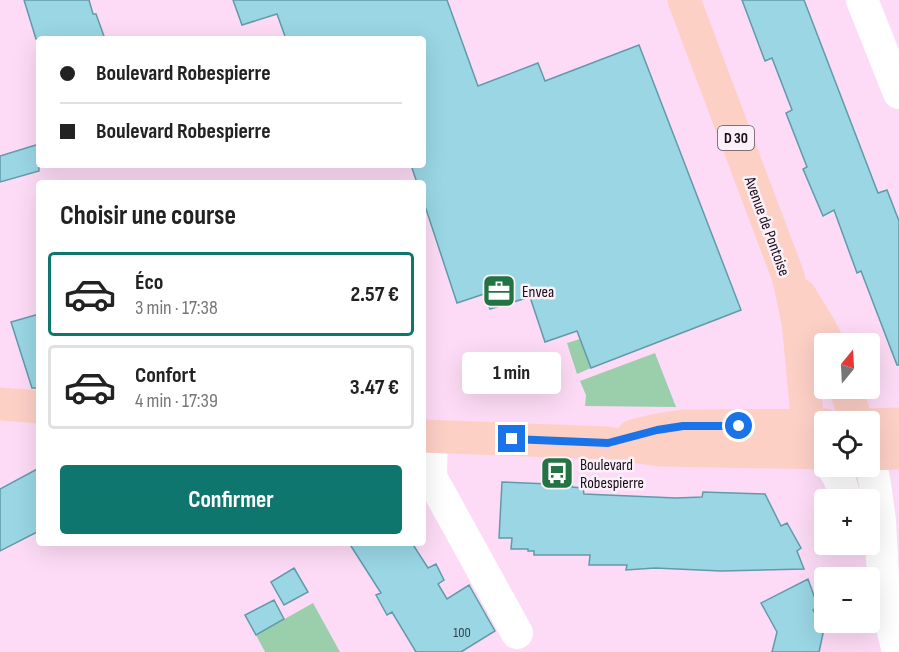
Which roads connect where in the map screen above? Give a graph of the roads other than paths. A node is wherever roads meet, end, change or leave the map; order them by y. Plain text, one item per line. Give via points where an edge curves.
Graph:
1 (684, 0) edge
2 (862, 0) edge
3 (899, 93) edge
4 (788, 276) junction
5 (822, 333) edge
6 (0, 404) edge
7 (36, 407) edge
8 (899, 424) edge
9 (814, 425) edge
10 (880, 425) edge
11 (428, 436) edge
12 (814, 446) edge
13 (880, 453) edge
14 (899, 453) edge
15 (874, 477) edge
16 (867, 555) edge
17 (884, 595) junction
18 (517, 633) dead end
19 (898, 652) edge

1 - 4 main road, Avenue de Pontoise / D 30
2 - 3 street
4 - 5 main road
4 - 9 main road, Avenue de Pontoise / D 30 via 798,322 805,403
6 - 7 main road
8 - 10 main road
11 - 12 main road via 608,443 683,426
11 - 18 street via 431,477
13 - 14 main road
15 - 17 street
16 - 17 street
17 - 19 street

